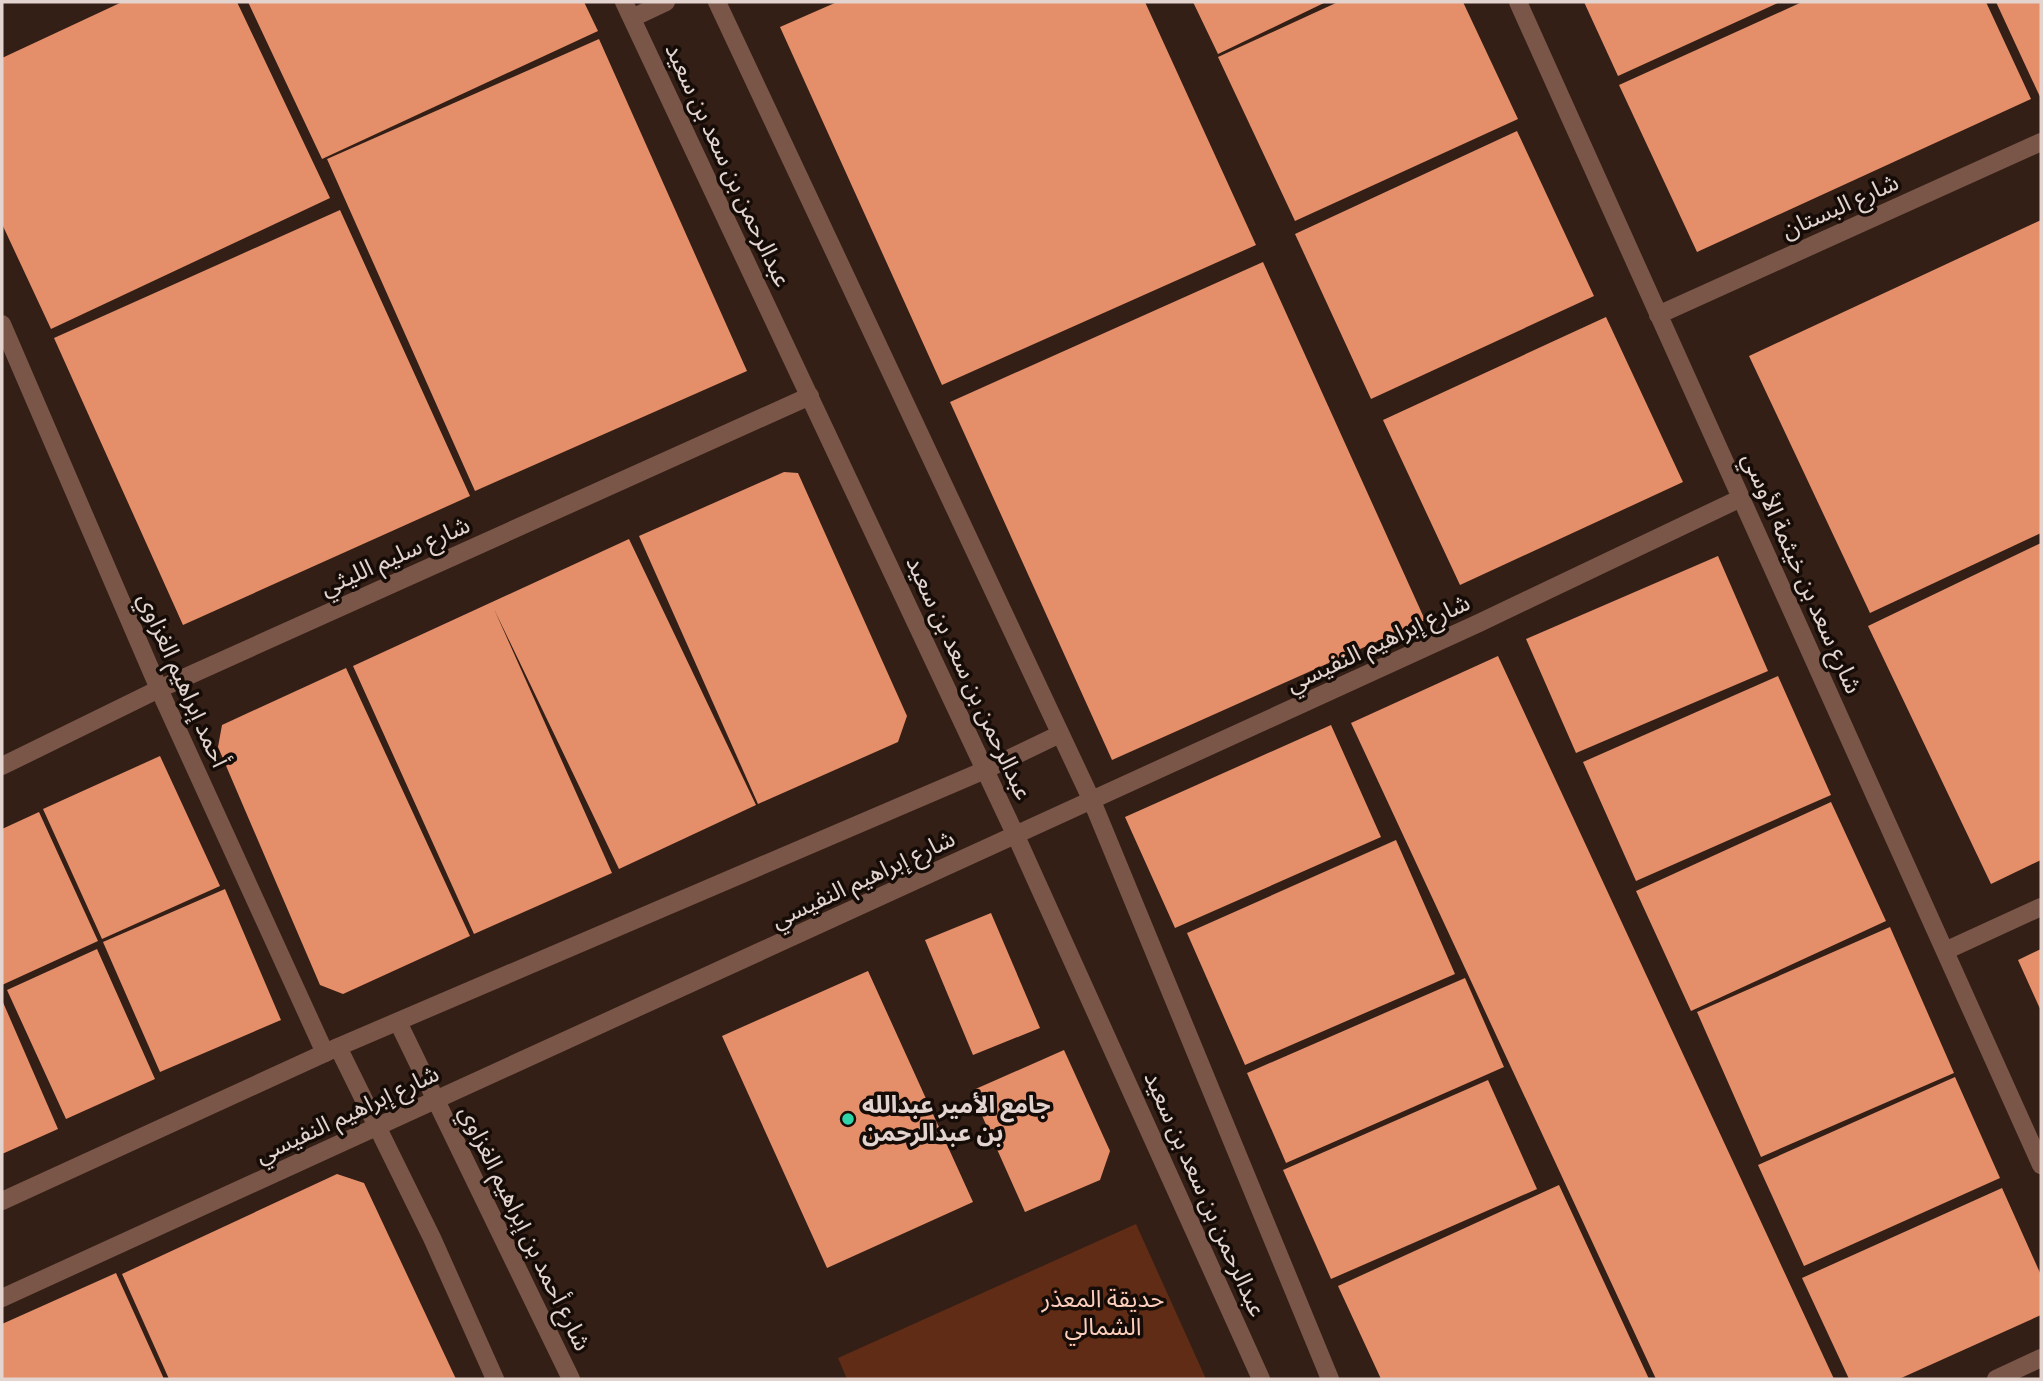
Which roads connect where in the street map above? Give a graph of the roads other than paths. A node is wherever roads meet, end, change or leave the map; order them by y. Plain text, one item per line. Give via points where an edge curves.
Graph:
1 (666, 2) edge
2 (717, 2) edge
3 (1518, 2) edge
4 (628, 10) edge
5 (2041, 142) edge
6 (1658, 314) junction
7 (2, 324) edge
8 (810, 396) junction
9 (1741, 498) junction
10 (159, 688) junction
11 (1060, 734) junction
12 (2, 765) edge
13 (985, 770) junction
14 (1091, 801) junction
15 (1016, 836) junction
16 (2041, 907) edge
17 (1945, 951) junction
18 (398, 1022) junction
19 (332, 1050) junction
20 (436, 1099) junction
21 (378, 1127) junction
22 (2041, 1166) edge
23 (2, 1201) edge
24 (2, 1298) edge
25 (2041, 1359) edge
26 (495, 1379) edge
27 (571, 1379) edge
28 (1261, 1379) edge
29 (1330, 1379) edge
30 (1996, 1379) edge

1 - 4 street
2 - 11 street, عبدالرحمن بن سعد بن سعيد
3 - 6 street, شارع سعد بن خيثمة الأوسي
4 - 8 street, عبدالرحمن بن سعد بن سعيد
5 - 6 street, شارع البستان
6 - 9 street, شارع سعد بن خيثمة الأوسي
7 - 10 street, أحمد إبراهيم الغزاوي
8 - 10 street, شارع سليم الليثي
8 - 13 street, عبدالرحمن بن سعد بن سعيد
9 - 14 street, شارع إبراهيم النفيسي
9 - 17 street, شارع سعد بن خيثمة الأوسي
10 - 12 street, شارع سليم الليثي
10 - 19 street, أحمد إبراهيم الغزاوي
11 - 13 street, شارع إبراهيم النفيسي
11 - 14 street, عبدالرحمن بن سعد بن سعيد
13 - 15 street, عبدالرحمن بن سعد بن سعيد
13 - 18 street, شارع إبراهيم النفيسي
14 - 15 street, شارع إبراهيم النفيسي
14 - 29 street, عبدالرحمن بن سعد بن سعيد
15 - 20 street, شارع إبراهيم النفيسي
15 - 28 street, عبدالرحمن بن سعد بن سعيد
16 - 17 street
17 - 22 street, شارع سعد بن خيثمة الأوسي
18 - 19 street, شارع إبراهيم النفيسي
18 - 20 street, شارع أحمد بن إبراهيم الغزاوي
19 - 21 street
19 - 23 street, شارع إبراهيم النفيسي
20 - 21 street, شارع إبراهيم النفيسي
20 - 27 street, شارع أحمد بن إبراهيم الغزاوي
21 - 24 street, شارع إبراهيم النفيسي
21 - 26 street
25 - 30 street

